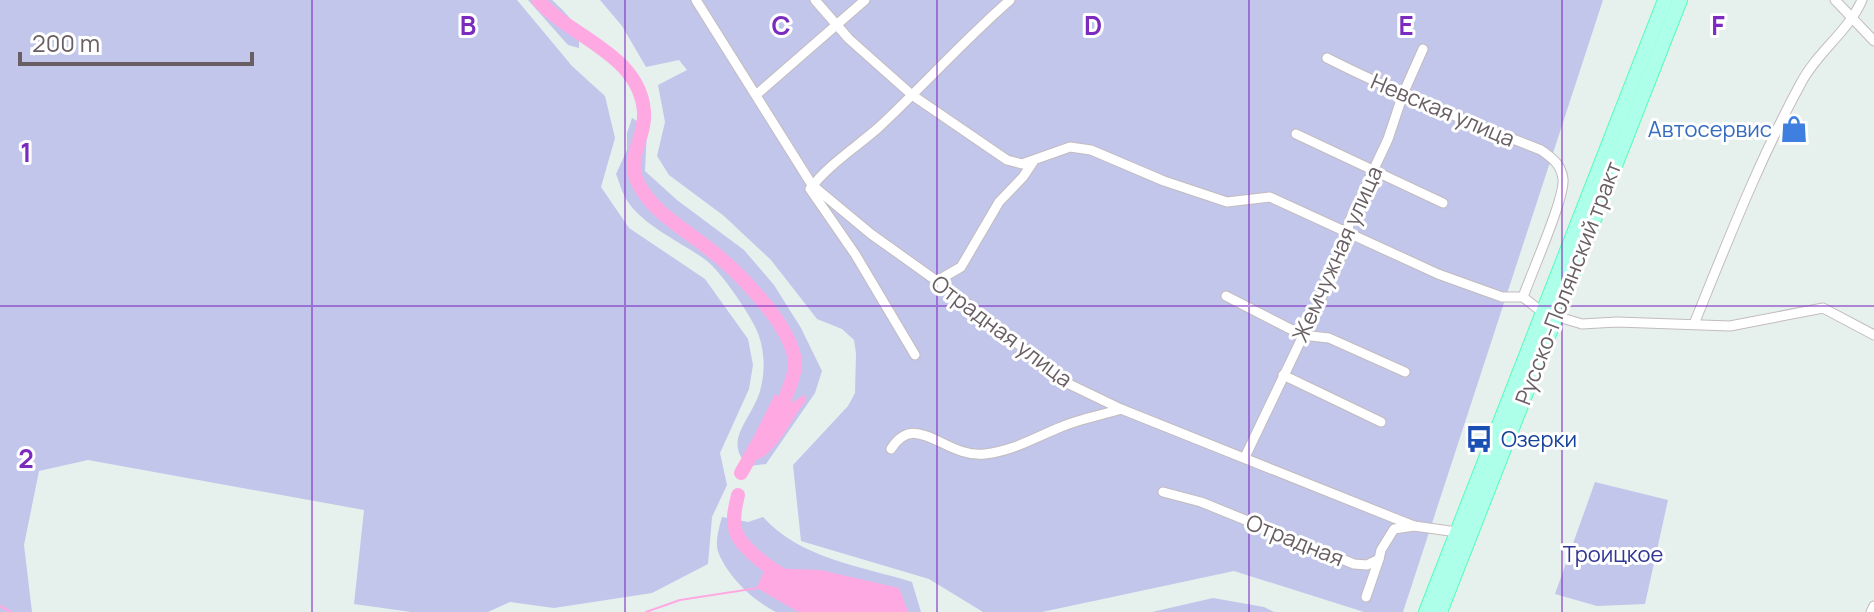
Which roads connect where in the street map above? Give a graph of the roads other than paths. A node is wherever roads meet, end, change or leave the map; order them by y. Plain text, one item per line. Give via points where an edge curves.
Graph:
1 (696, 0) edge
2 (815, 0) edge
3 (865, 0) edge
4 (1010, 0) edge
5 (1665, 0) edge
6 (1680, 0) edge
7 (1835, 0) edge
8 (1862, 0) edge
9 (1853, 20) junction
10 (837, 26) junction
11 (1874, 41) edge
12 (1423, 49) dead end
13 (1327, 58) dead end
14 (1403, 94) junction
15 (756, 95) junction
16 (912, 95) junction
17 (1296, 134) dead end
18 (1033, 162) junction
19 (1374, 169) junction
20 (812, 185) junction
21 (1443, 203) dead end
22 (1347, 233) junction
23 (937, 281) junction
24 (1226, 296) dead end
25 (1523, 297) junction
26 (1548, 315) junction
27 (1694, 324) junction
28 (1302, 335) junction
29 (1874, 335) edge
30 (915, 355) dead end
31 (1405, 372) dead end
32 (1283, 375) junction
33 (1121, 409) junction
34 (1381, 422) dead end
35 (891, 449) dead end
36 (1245, 457) junction
37 (1163, 492) dead end
38 (1414, 526) junction
39 (1457, 532) junction
40 (1379, 559) junction
41 (1366, 597) dead end
42 (1874, 606) edge
43 (1426, 612) edge
44 (1440, 612) edge
45 (1871, 612) edge

1 - 15 street, Отрадная улица
2 - 10 street
3 - 10 street
4 - 16 street
5 - 26 main road, Русско-Полянский тракт
6 - 26 main road, Русско-Полянский тракт
7 - 9 street
8 - 9 street
9 - 11 street
9 - 27 street via 1801,82 1740,209
10 - 15 street
10 - 16 street
12 - 14 street, Жемчужная улица
13 - 14 street, Невская улица
14 - 19 street, Жемчужная улица
14 - 25 street, Невская улица via 1541,150 1558,163 1563,180 1560,200
15 - 20 street, Отрадная улица
16 - 18 street via 1007,160
16 - 20 street
17 - 19 street
18 - 22 street via 1070,147 1091,150 1227,202 1270,197
18 - 23 street via 999,202 961,267
19 - 21 street
19 - 22 street, Жемчужная улица
20 - 23 street, Отрадная улица
20 - 30 street
22 - 25 street via 1438,274 1502,297
22 - 28 street, Жемчужная улица via 1344,250
23 - 33 street, Отрадная улица via 1069,384
24 - 28 street
25 - 26 street
26 - 27 street via 1582,324
26 - 39 main road, Русско-Полянский тракт
26 - 44 main road, Русско-Полянский тракт
27 - 29 street via 1730,326 1823,308
28 - 31 street via 1329,338
28 - 32 street, Жемчужная улица
32 - 34 street
32 - 36 street, Жемчужная улица
33 - 35 street via 982,455 946,447 912,431 899,436
33 - 36 street, Отрадная улица
36 - 38 street, Отрадная улица
37 - 40 street, Отрадная via 1201,502 1354,564
38 - 39 street
38 - 40 street via 1394,529
39 - 43 main road, Русско-Полянский тракт
40 - 41 street
42 - 45 street

